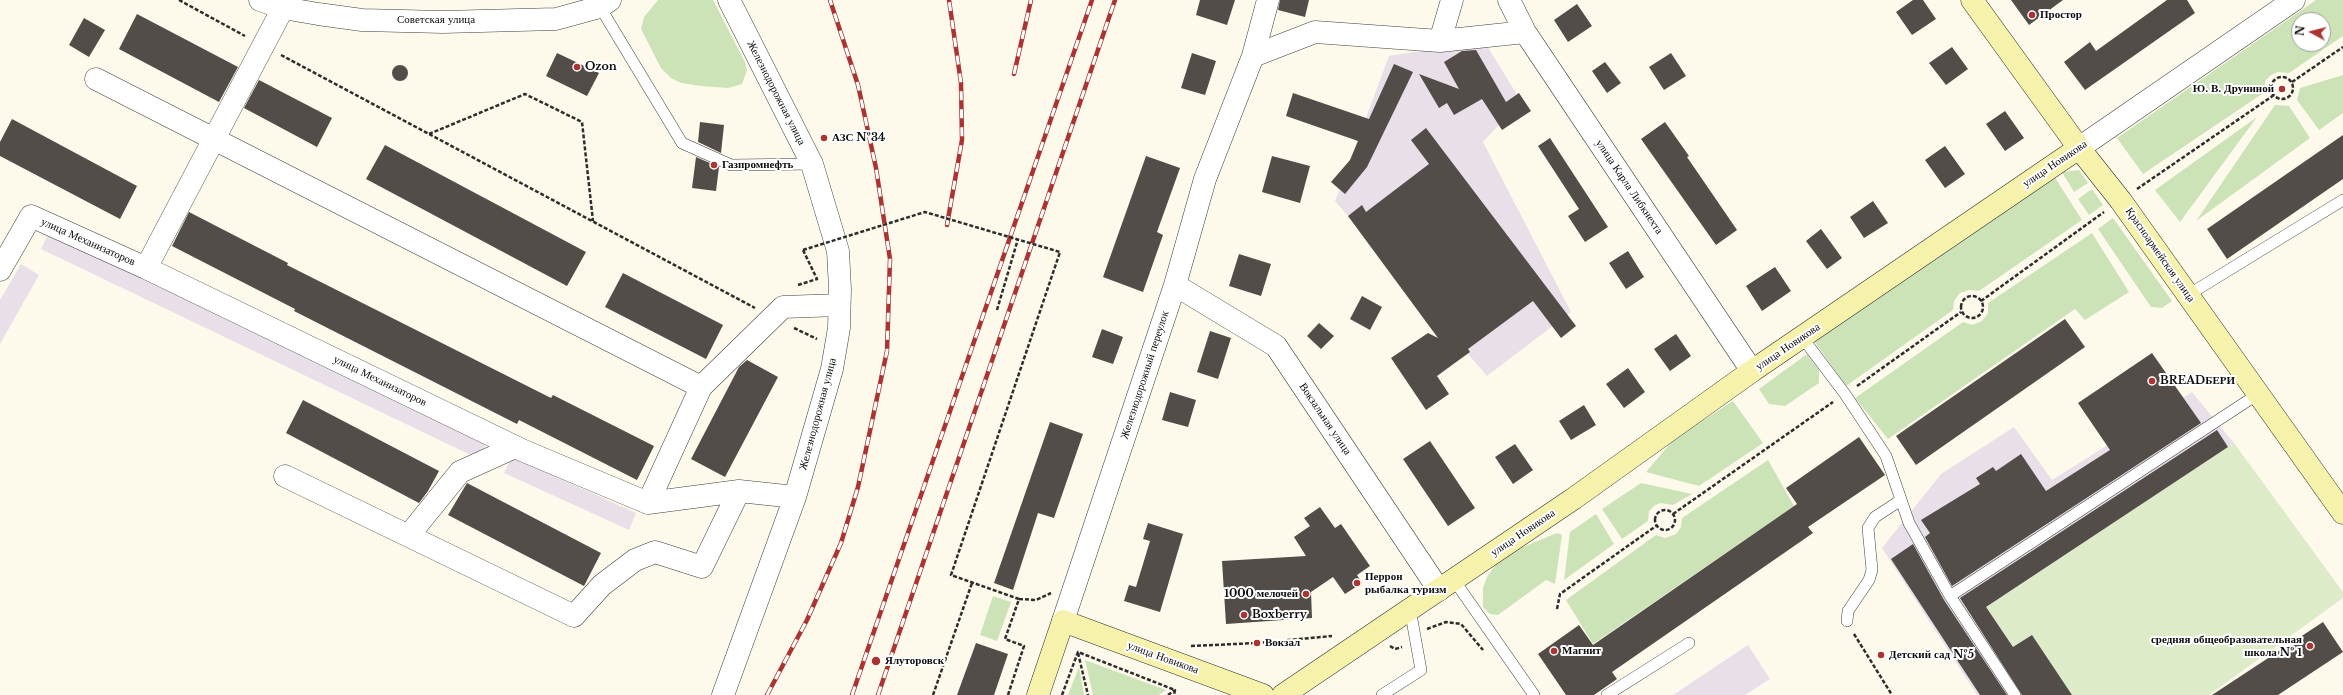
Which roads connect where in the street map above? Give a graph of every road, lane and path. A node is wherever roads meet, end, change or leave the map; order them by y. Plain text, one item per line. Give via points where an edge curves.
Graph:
1 (179, 0) edge
2 (260, 0) edge
3 (729, 0) edge
4 (1268, 0) edge
5 (1452, 0) edge
6 (1509, 0) edge
7 (1972, 0) edge
8 (2294, 0) edge
9 (605, 4) edge
10 (283, 8) junction
11 (1525, 32) junction
12 (1440, 41) junction
13 (263, 45) junction
14 (2343, 47) edge
15 (1253, 56) junction
16 (96, 79) dead end
17 (2292, 82) junction
18 (429, 134) junction
19 (214, 139) junction
20 (2079, 148) junction
21 (812, 164) junction
22 (2343, 200) edge
23 (593, 221) junction
24 (1018, 239) junction
25 (146, 268) junction
26 (0, 270) edge
27 (1175, 285) junction
28 (795, 286) dead end
29 (2188, 295) junction
30 (840, 305) junction
31 (997, 310) dead end
32 (1962, 312) junction
33 (773, 317) junction
34 (1802, 337) junction
35 (835, 349) junction
36 (1752, 371) junction
37 (701, 387) junction
38 (1844, 394) junction
39 (2258, 394) junction
40 (515, 447) junction
41 (285, 476) dead end
42 (739, 491) junction
43 (795, 497) junction
44 (1901, 500) junction
45 (648, 503) junction
46 (2343, 513) edge
47 (1673, 514) junction
48 (1656, 526) junction
49 (409, 535) junction
50 (972, 582) junction
51 (1447, 585) junction
52 (1073, 592) junction
53 (1950, 596) junction
54 (1019, 599) junction
55 (1410, 609) junction
56 (1557, 609) dead end
57 (1063, 621) junction
58 (1847, 621) joint
59 (1376, 631) junction
60 (1336, 636) dead end
61 (1415, 638) junction
62 (1689, 643) dead end
63 (1188, 646) dead end
64 (1500, 646) junction
65 (1078, 652) junction
66 (1175, 690) junction
67 (723, 695) edge
68 (933, 695) edge
69 (1008, 695) edge
70 (1038, 695) edge
71 (1062, 695) edge
72 (1088, 695) edge
73 (1168, 695) edge
74 (1174, 695) edge
75 (1262, 695) edge
76 (1283, 695) edge
77 (1382, 695) edge
78 (1534, 695) edge
79 (1607, 695) edge
80 (1892, 695) edge
81 (2015, 695) edge

1 - 13 path
2 - 10 street, Советская улица
3 - 21 street, Железнодорожная улица
4 - 15 street, Железнодорожный переулок
5 - 12 street
6 - 11 street, улица Карла Либкнехта
7 - 20 main road, Красноармейская улица
8 - 20 street, улица Новикова
9 - 10 street, Советская улица via 556,19 443,22 362,20
9 - 21 lane via 682,143 731,165
10 - 13 street
11 - 12 street
11 - 36 street, улица Карла Либкнехта
12 - 15 street via 1315,32
13 - 18 path
13 - 19 street
14 - 17 path
15 - 27 street, Железнодорожный переулок via 1205,179
16 - 19 street
17 - 17 path via 2283,77 2276,79 2272,85 2274,95 2284,99 2290,96
18 - 23 path
18 - 23 path via 525,94 582,122
19 - 25 street
19 - 37 street
20 - 29 main road, Красноармейская улица via 2121,200
20 - 34 main road, улица Новикова
21 - 30 street, Железнодорожная улица via 838,251
22 - 29 lane
23 - 33 path
24 - 28 path, bridge via 925,212 803,250 817,279
24 - 31 path
24 - 50 path, bridge via 1060,252 951,575
25 - 26 street, улица Механизаторов via 31,216
25 - 40 street, улица Механизаторов
27 - 51 street, Вокзальная улица via 1276,346
27 - 52 street, Железнодорожный переулок
29 - 39 main road, Красноармейская улица
30 - 33 street via 783,307
30 - 35 street, Железнодорожная улица
32 - 32 path via 1967,317 1978,317 1982,311 1981,301 1972,295 1964,298 1960,305
32 - 38 path
33 - 35 path
33 - 37 street
34 - 36 main road, улица Новикова
34 - 38 lane
35 - 43 street, Железнодорожная улица via 832,369
36 - 51 main road, улица Новикова
37 - 45 street
38 - 44 lane via 1886,456
38 - 47 path
39 - 46 main road, Красноармейская улица
39 - 53 lane
40 - 45 street, улица Механизаторов
40 - 49 street via 460,472
41 - 49 street
42 - 43 street
42 - 45 street
42 - 49 street via 702,567 655,552 635,560 602,585 574,616
43 - 67 street, Железнодорожная улица
44 - 53 lane via 1910,523
44 - 58 lane via 1875,517 1868,528 1872,570 1869,580 1848,611
47 - 48 path via 1675,520 1671,528 1661,530
47 - 48 path via 1667,510 1660,510 1655,515
48 - 56 path via 1560,594
50 - 54 path
50 - 68 path
51 - 55 main road, улица Новикова
51 - 64 lane
52 - 54 path via 1058,590 1036,600
52 - 57 street, Железнодорожный переулок
53 - 81 lane
54 - 69 path via 1005,639 1024,646
55 - 59 main road, улица Новикова
55 - 61 lane
57 - 70 main road, Железнодорожный переулок
57 - 75 main road, улица Новикова
58 - 80 path
59 - 61 path via 1396,649
59 - 76 main road, улица Новикова
60 - 63 path
61 - 64 path via 1429,628 1446,622 1461,624 1482,650 1492,651
61 - 77 lane via 1421,670
62 - 79 lane
64 - 78 lane
65 - 66 path
65 - 71 path
65 - 72 path
66 - 73 path
66 - 74 path

